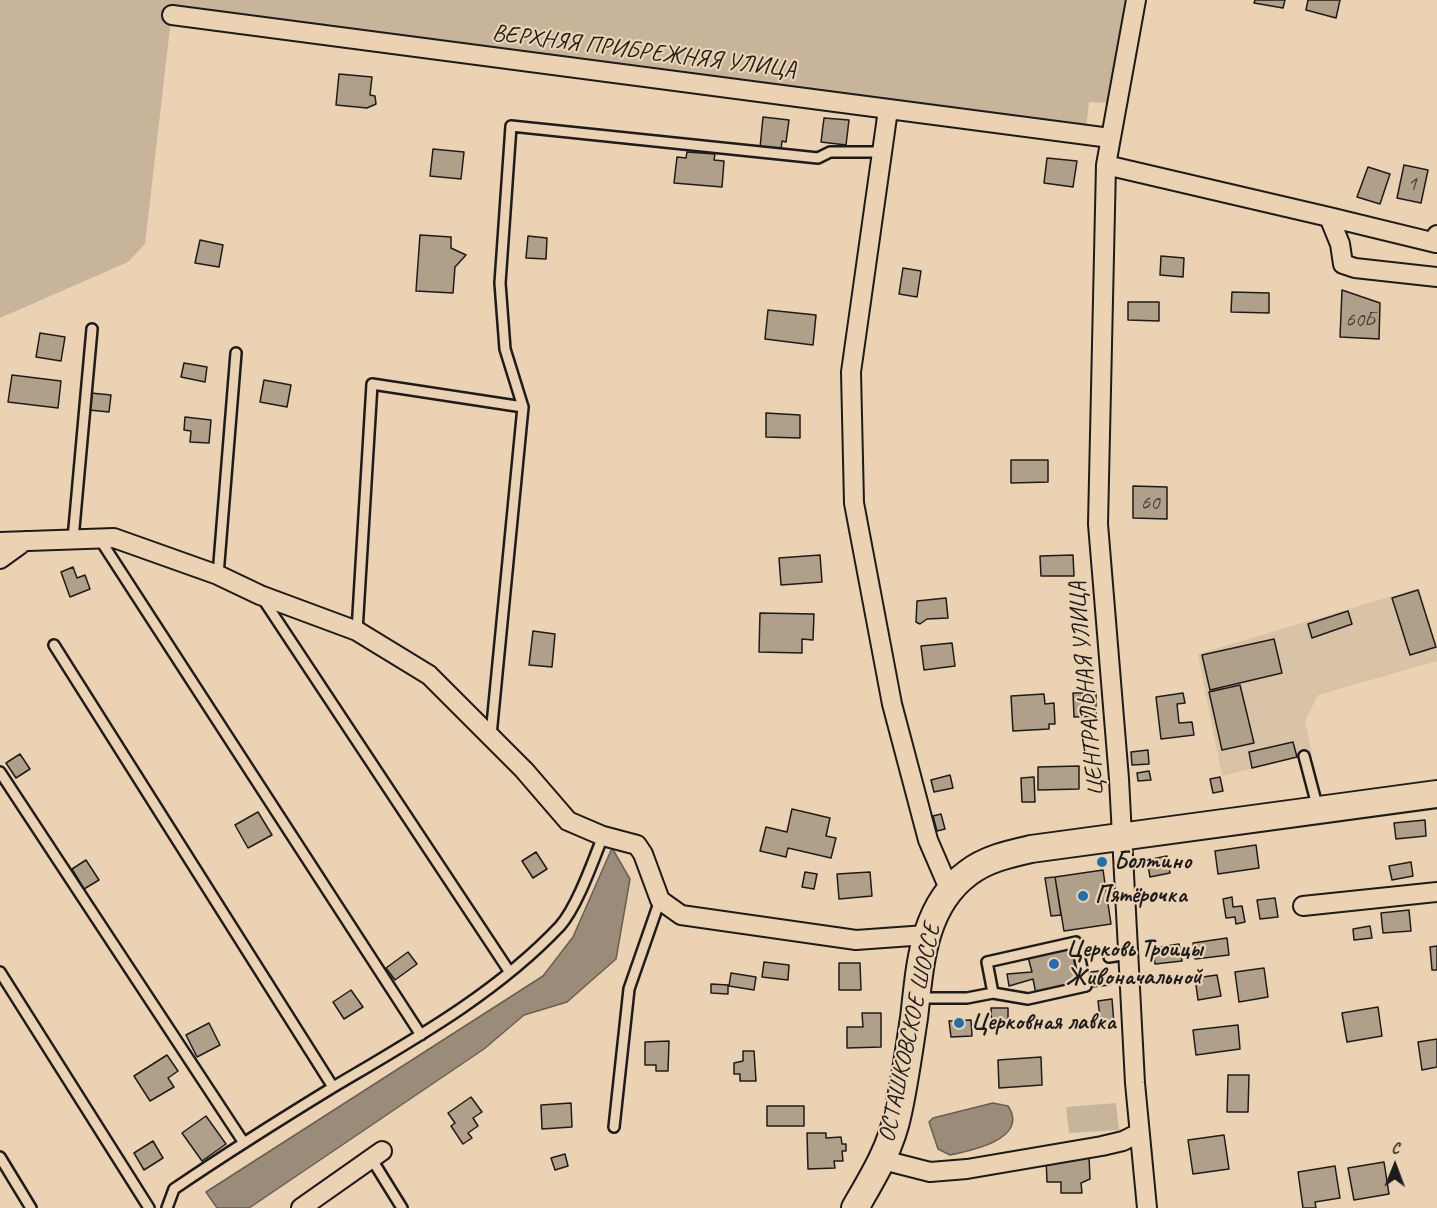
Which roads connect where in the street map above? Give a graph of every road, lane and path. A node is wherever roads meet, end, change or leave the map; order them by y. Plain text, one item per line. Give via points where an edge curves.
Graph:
1 (1136, 0) edge
2 (172, 15) dead end
3 (887, 117) dead end
4 (1110, 138) junction
5 (882, 152) junction
6 (1106, 165) junction
7 (1329, 217) junction
8 (1436, 241) edge
9 (1437, 276) edge
10 (92, 329) dead end
11 (236, 353) dead end
12 (523, 407) junction
13 (99, 538) junction
14 (73, 539) junction
15 (26, 541) junction
16 (0, 542) edge
17 (0, 559) edge
18 (218, 576) junction
19 (260, 595) junction
20 (357, 631) junction
21 (54, 645) dead end
22 (491, 738) junction
23 (1304, 756) dead end
24 (0, 772) edge
25 (1437, 794) edge
26 (1318, 810) junction
27 (603, 836) junction
28 (1121, 836) junction
29 (950, 891) junction
30 (1437, 892) edge
31 (660, 900) junction
32 (1303, 906) dead end
33 (926, 935) junction
34 (1128, 954) junction
35 (1109, 957) dead end
36 (510, 971) junction
37 (0, 972) edge
38 (993, 993) junction
39 (916, 998) junction
40 (421, 1035) junction
41 (333, 1087) junction
42 (614, 1127) dead end
43 (1139, 1133) junction
44 (244, 1143) junction
45 (376, 1155) joint
46 (0, 1157) edge
47 (883, 1160) junction
48 (31, 1208) edge
49 (149, 1208) edge
50 (167, 1208) edge
51 (301, 1208) edge
52 (402, 1208) edge
53 (855, 1208) edge
54 (1147, 1208) edge

1 - 4 street, ЦЕНТРАЛЬНАЯ УЛИЦА
2 - 4 street, ВЕРХНЯЯ ПРИБРЕЖНЯЯ УЛИЦА
3 - 5 street
4 - 6 street, ЦЕНТРАЛЬНАЯ УЛИЦА
5 - 12 lane via 830,152 818,158 511,126 500,283 505,349
5 - 29 street via 852,372 854,503 892,704 928,840
6 - 7 street
6 - 28 street, ЦЕНТРАЛЬНАЯ УЛИЦА via 1098,524
7 - 8 street
7 - 9 street via 1343,264
10 - 14 lane
11 - 18 lane
12 - 20 lane via 372,384
12 - 22 lane
13 - 14 street
13 - 18 street via 114,538
13 - 40 lane
14 - 15 street
15 - 16 street
15 - 17 street
18 - 19 street
19 - 20 street
19 - 36 lane
20 - 22 street via 429,675
21 - 41 lane
22 - 27 street via 568,821
23 - 26 lane
24 - 44 lane
25 - 26 main road, ОСТАШКОВСКОЕ ШОССЕ
26 - 28 main road, ОСТАШКОВСКОЕ ШОССЕ
27 - 31 street via 637,846
27 - 36 lane via 589,874 562,925
28 - 29 main road, ОСТАШКОВСКОЕ ШОССЕ via 1003,855 966,874
28 - 34 street, ЦЕНТРАЛЬНАЯ УЛИЦА
29 - 33 main road, ОСТАШКОВСКОЕ ШОССЕ
30 - 32 street
31 - 33 street via 681,915 801,933 856,940
31 - 42 lane via 629,989
33 - 39 main road, ОСТАШКОВСКОЕ ШОССЕ
34 - 35 lane
34 - 43 street, ЦЕНТРАЛЬНАЯ УЛИЦА
36 - 40 lane
37 - 49 lane
38 - 38 lane via 987,962 1076,942 1086,986 1028,999
38 - 39 lane via 967,998
39 - 47 main road, ОСТАШКОВСКОЕ ШОССЕ via 898,1116
40 - 41 lane
41 - 44 lane
43 - 47 street via 1102,1146 967,1169 930,1172
43 - 54 street, ЦЕНТРАЛЬНАЯ УЛИЦА
44 - 50 lane via 174,1188
45 - 51 street
45 - 52 lane
46 - 48 lane
47 - 53 main road, ОСТАШКОВСКОЕ ШОССЕ

